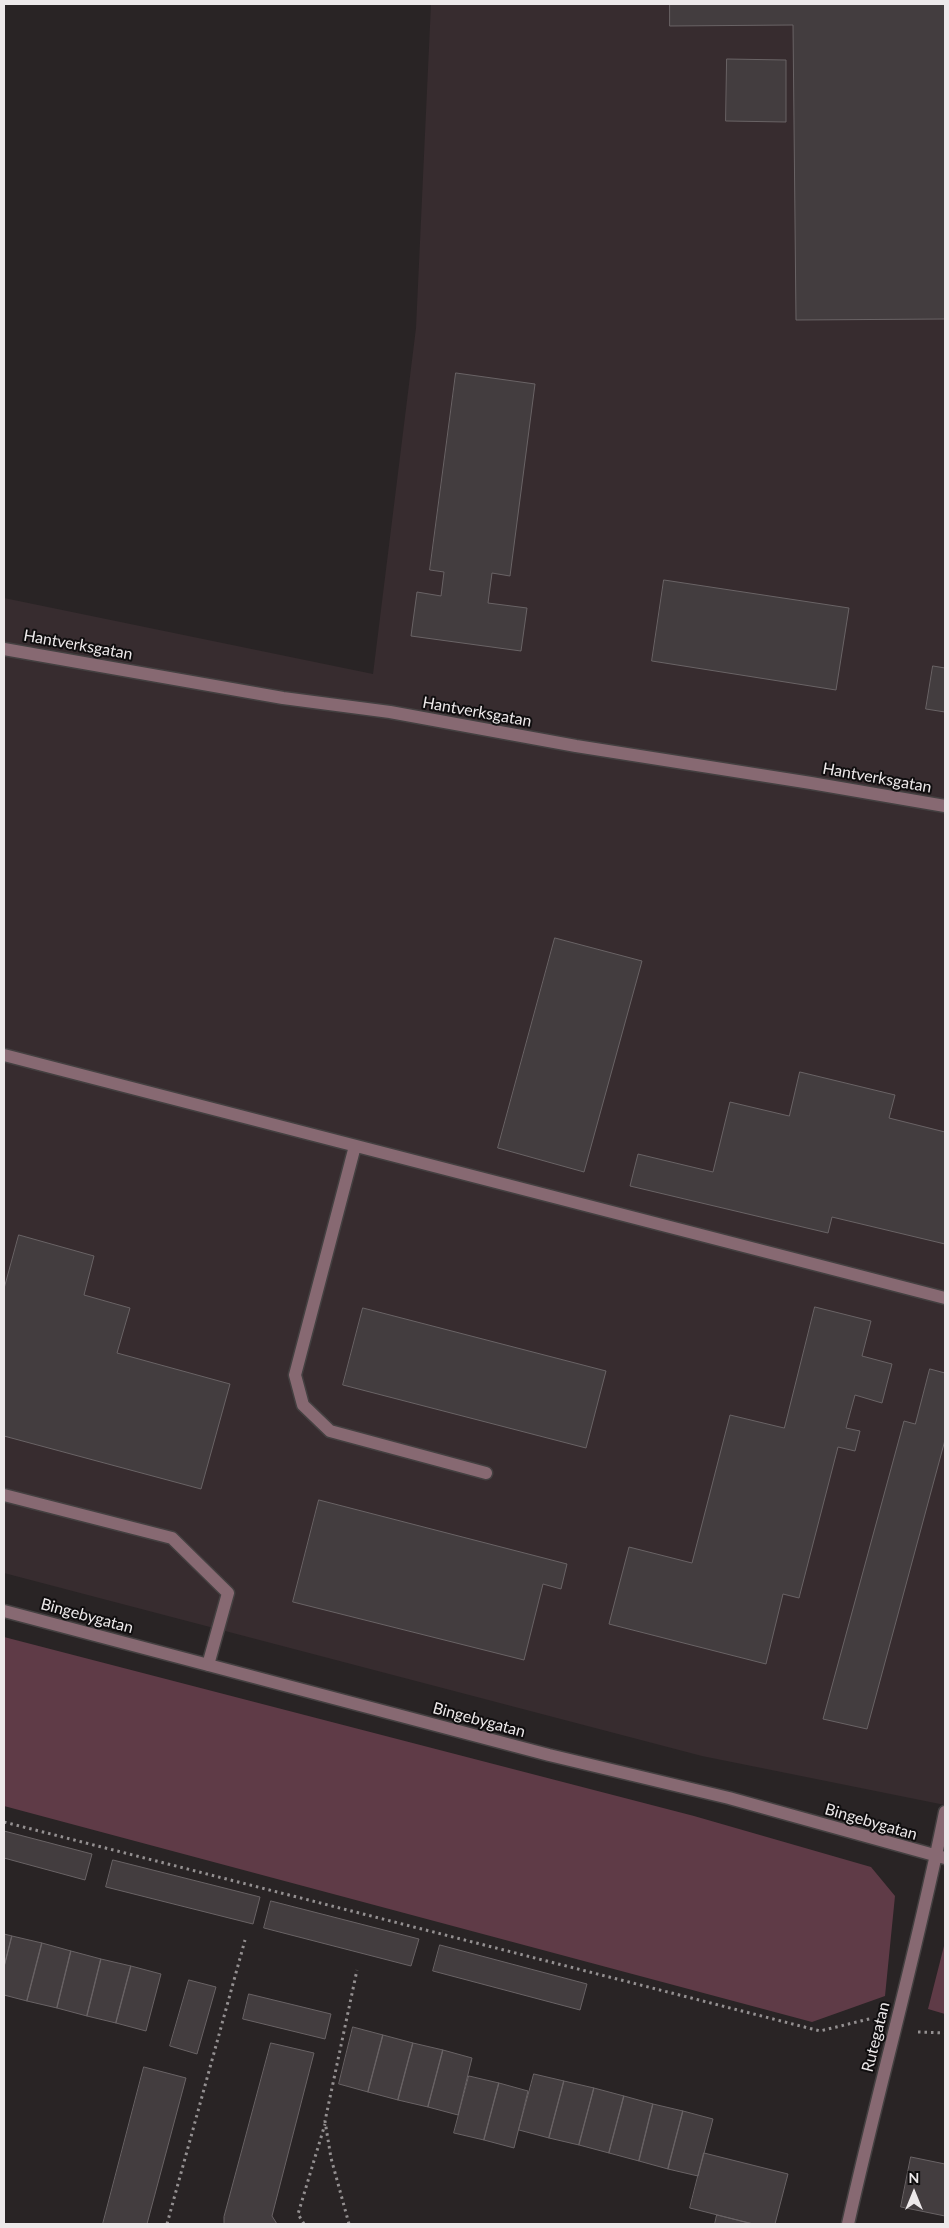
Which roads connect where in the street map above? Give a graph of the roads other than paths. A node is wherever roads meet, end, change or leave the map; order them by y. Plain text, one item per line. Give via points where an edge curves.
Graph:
1 (4, 648) edge
2 (945, 806) edge
3 (4, 1055) edge
4 (355, 1146) junction
5 (945, 1298) edge
6 (486, 1473) dead end
7 (4, 1495) edge
8 (4, 1611) edge
9 (208, 1665) junction
10 (945, 1812) edge
11 (941, 1858) edge
12 (848, 2224) edge

1 - 2 street, Hantverksgatan via 283,698 390,712
3 - 4 street
4 - 5 street
4 - 6 street via 295,1375 303,1405 330,1431
7 - 9 street via 172,1538 228,1593
8 - 9 street, Bingebygatan
9 - 11 street, Bingebygatan via 549,1755 728,1798
10 - 11 street, Rutegatan
11 - 12 street, Rutegatan via 871,2119

